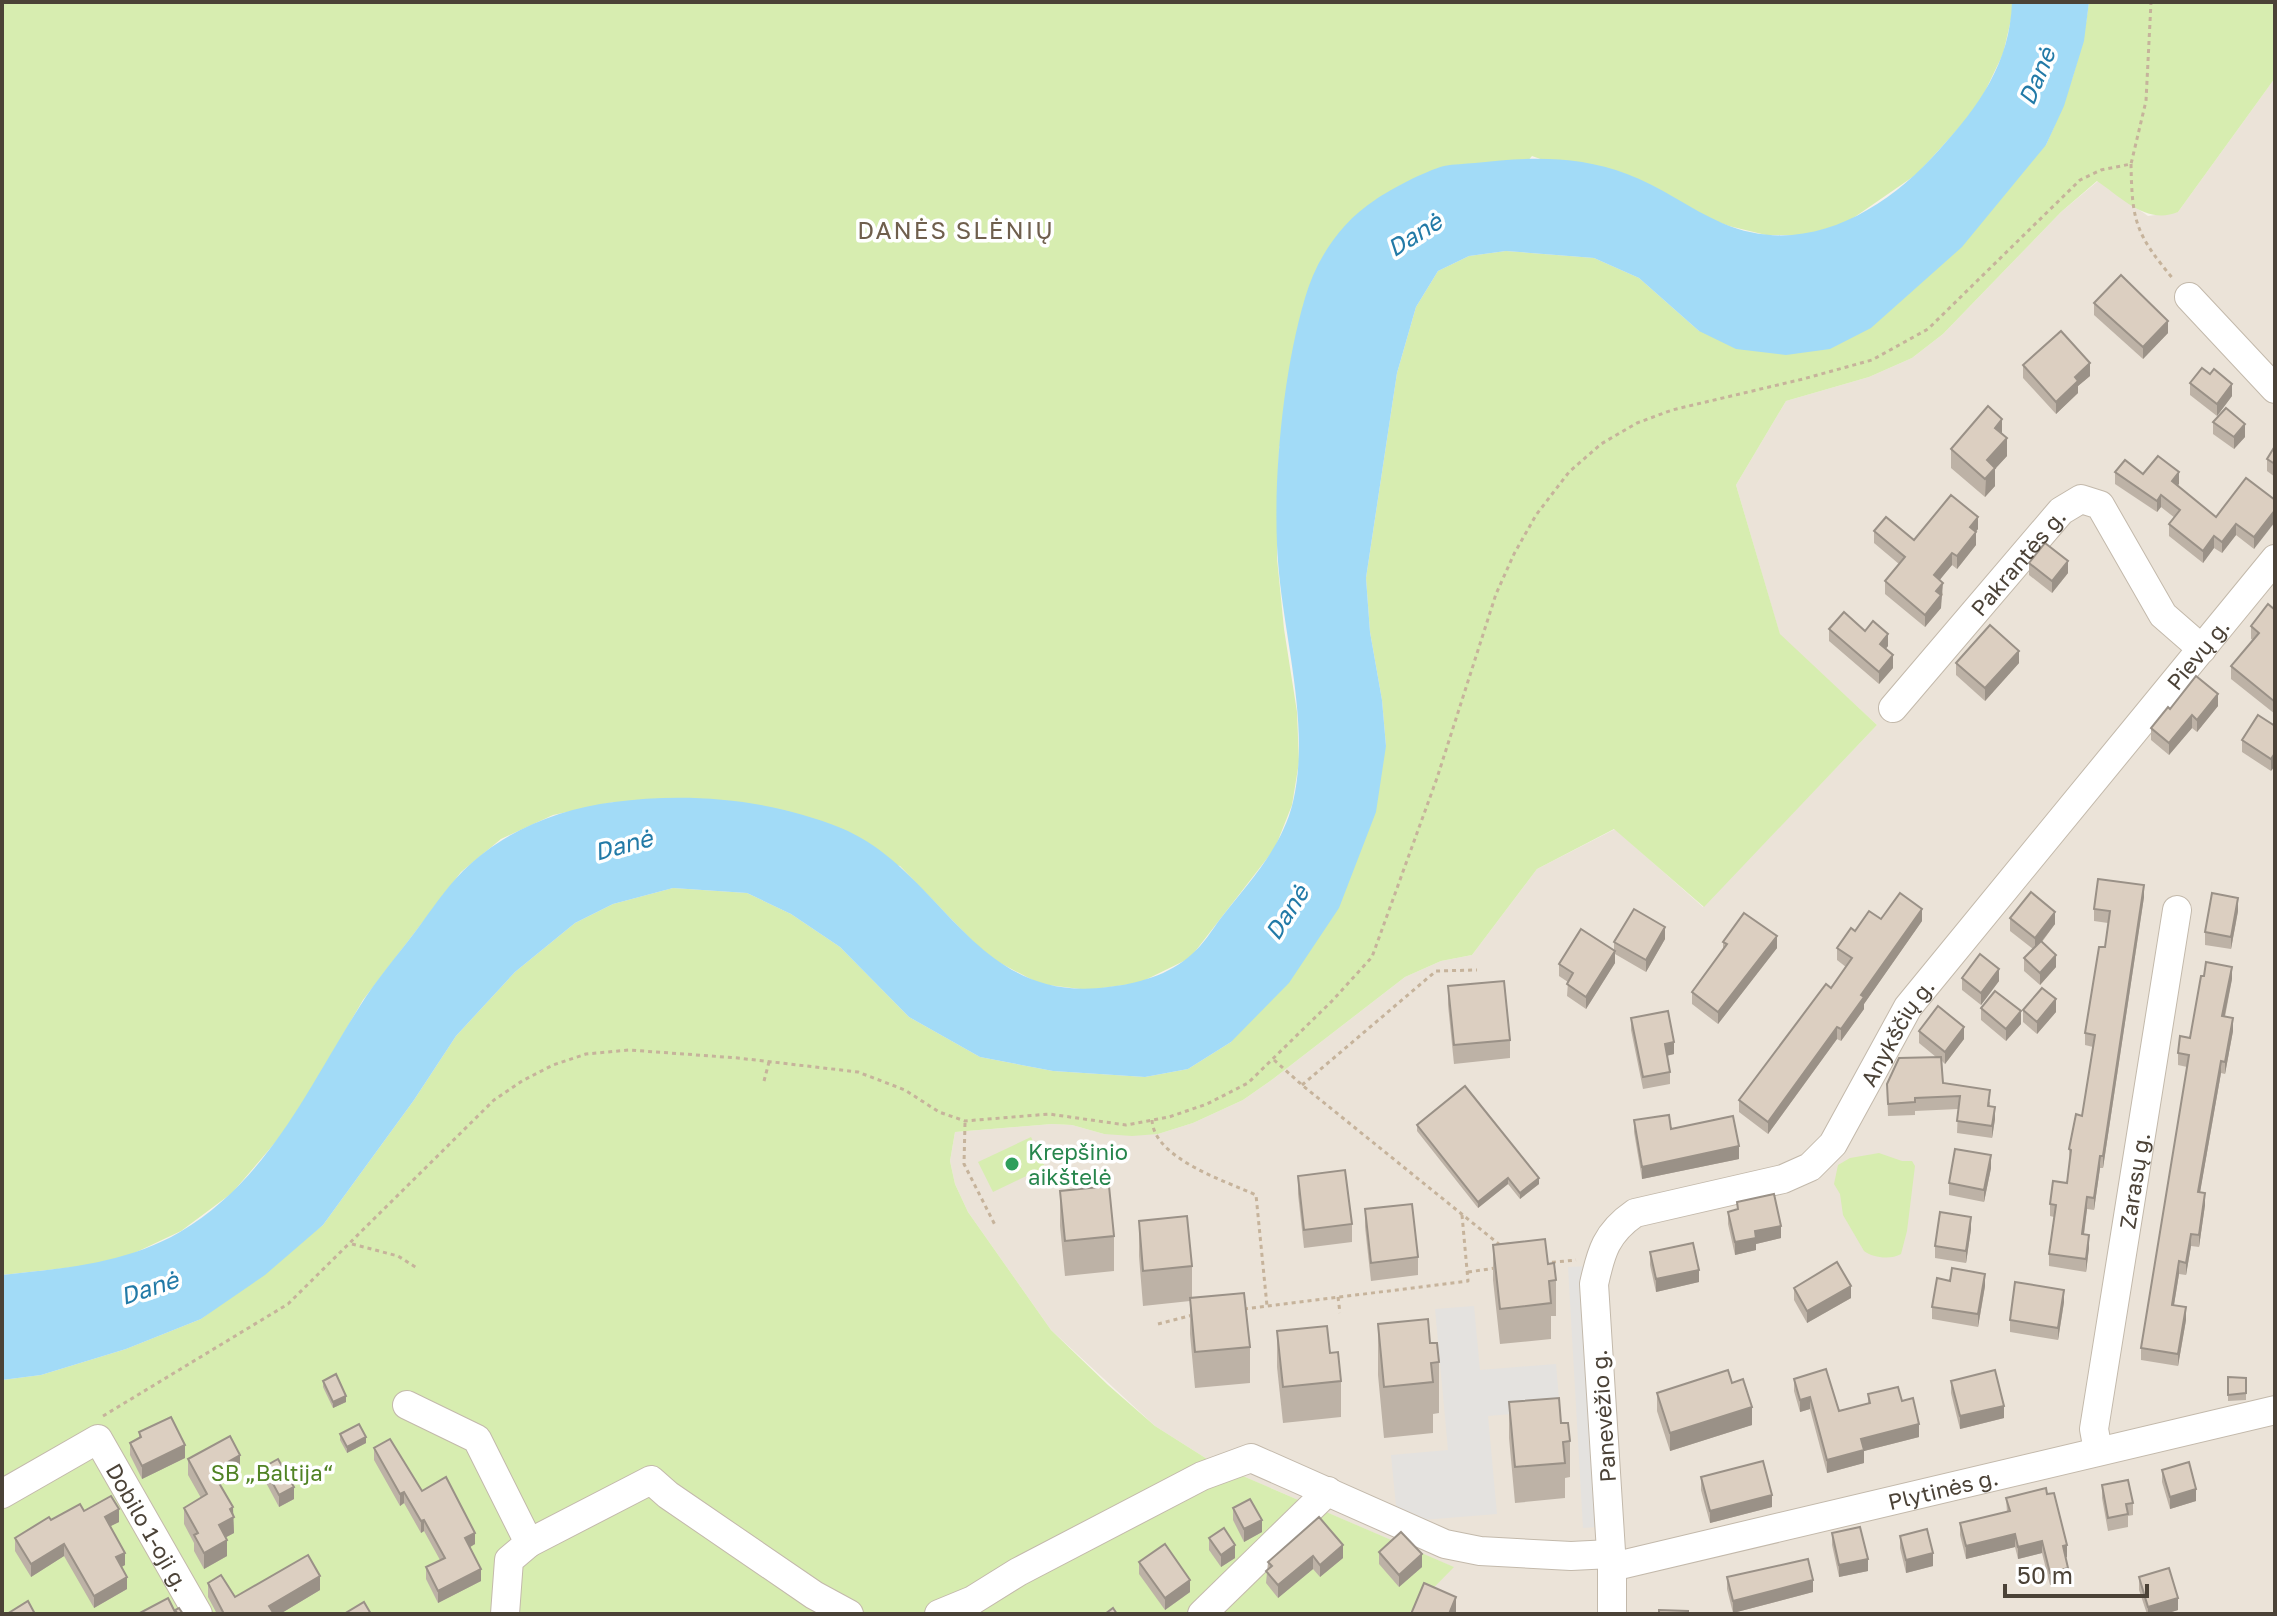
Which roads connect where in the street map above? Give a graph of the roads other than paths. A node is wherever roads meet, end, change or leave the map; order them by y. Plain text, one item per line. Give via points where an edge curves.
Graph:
1 (2189, 297) road end
2 (2275, 389) edge
3 (2275, 559) edge
4 (2202, 649) junction
5 (1893, 708) dead end
6 (2121, 748) joint
7 (2177, 910) dead end
8 (1618, 1224) joint
9 (407, 1405) dead end
10 (2275, 1410) edge
11 (2098, 1451) junction
12 (1328, 1491) junction
13 (2, 1494) edge
14 (529, 1543) junction
15 (1612, 1561) junction
16 (198, 1614) edge
17 (505, 1614) edge
18 (849, 1614) edge
19 (939, 1614) edge
20 (1202, 1614) edge
21 (1612, 1614) edge

1 - 2 street
3 - 4 street, Pievų g.
4 - 5 street, Pakrantės g. via 2163,615 2100,505 2081,499 2061,511
4 - 6 street, Pievų g.
6 - 8 street, Anykščių g. via 1908,1007 1833,1144 1810,1167 1783,1179 1635,1213
7 - 11 street, Zarasų g. via 2094,1429
8 - 15 street, Panevėžio g. via 1601,1252 1594,1284
9 - 14 street via 477,1439
10 - 11 street, Plytinės g.
11 - 15 street, Plytinės g.
12 - 15 street, Plytinės g. via 1445,1544
12 - 19 street, Plytinės g. via 1251,1458 1202,1476
12 - 20 street
13 - 16 street, Dobilo 1-oji g. via 100,1428
14 - 17 street via 509,1560
14 - 18 street via 651,1480
15 - 21 street, Panevėžio g.

